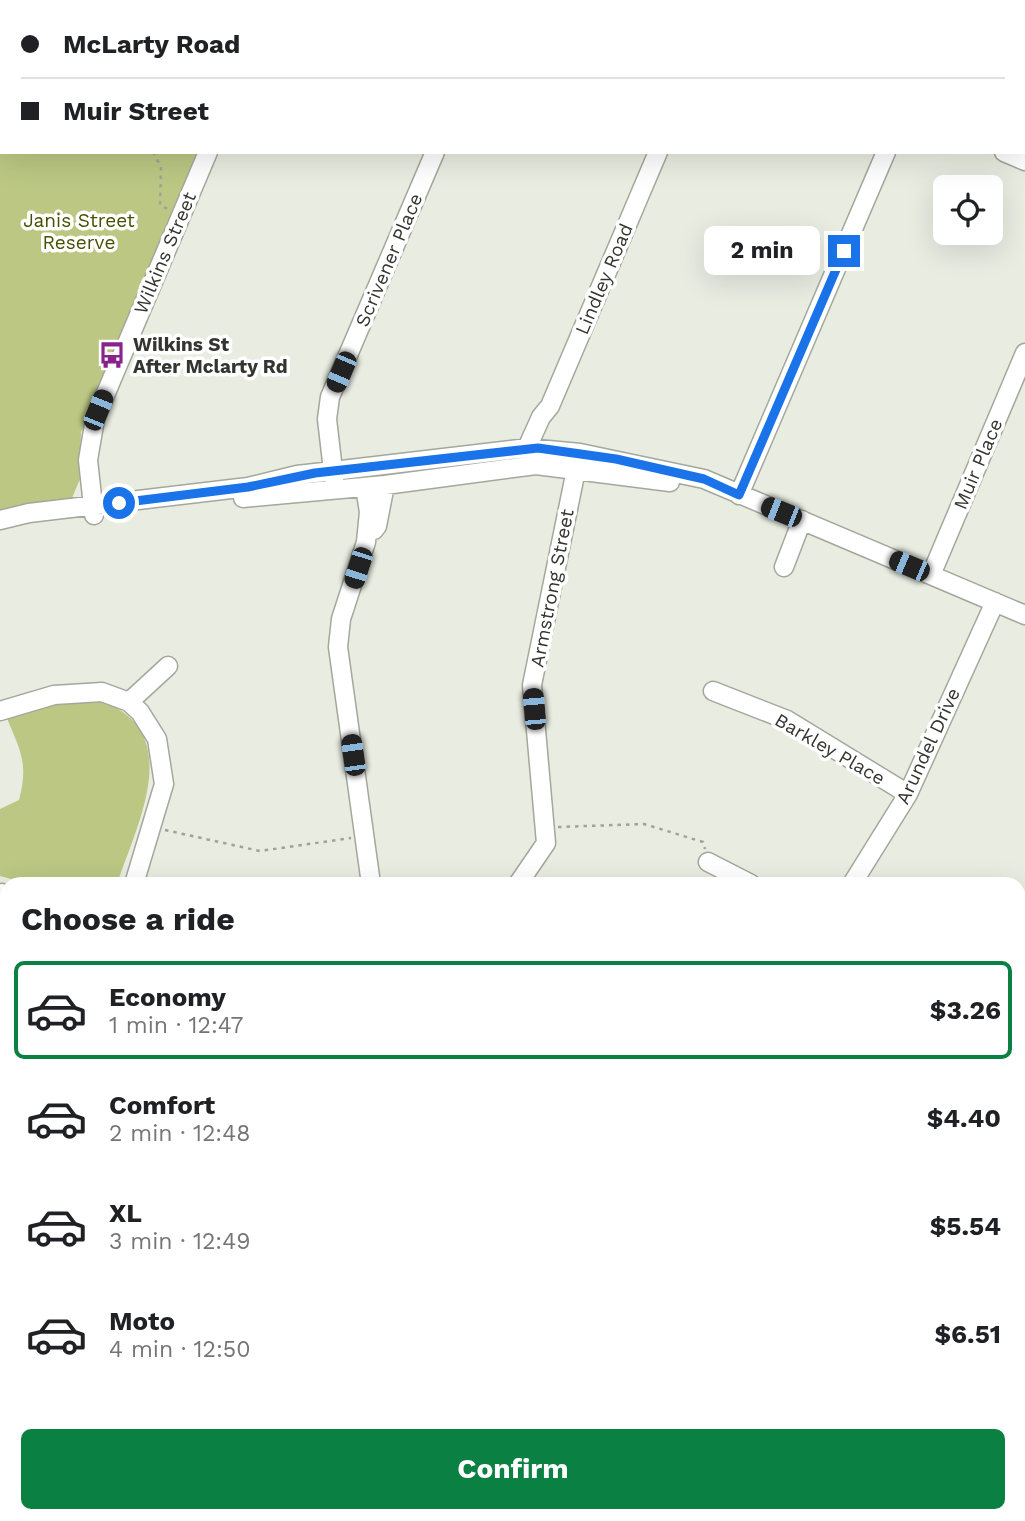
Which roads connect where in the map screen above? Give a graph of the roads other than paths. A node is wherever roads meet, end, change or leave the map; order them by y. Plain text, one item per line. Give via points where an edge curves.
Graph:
1 (207, 154) edge
2 (434, 154) edge
3 (657, 154) edge
4 (886, 154) edge
5 (1009, 154) edge
6 (1025, 161) edge
7 (1025, 353) edge
8 (537, 452) junction
9 (578, 461) junction
10 (374, 466) junction
11 (333, 471) junction
12 (375, 486) junction
13 (335, 490) junction
14 (739, 495) junction
15 (93, 511) junction
16 (0, 520) edge
17 (802, 520) junction
18 (0, 528) edge
19 (784, 567) dead end
20 (931, 575) junction
21 (995, 602) junction
22 (1025, 615) edge
23 (168, 666) dead end
24 (713, 691) dead end
25 (129, 702) junction
26 (0, 711) edge
27 (908, 794) junction
28 (708, 862) road end
29 (136, 877) edge
30 (370, 877) edge
31 (523, 877) edge
32 (737, 877) edge
33 (856, 877) edge

1 - 15 street, Wilkins Street via 95,419 88,460
2 - 11 street, Scrivener Place via 330,397 327,419
3 - 8 street, Lindley Road via 550,406 541,417
4 - 14 street
5 - 6 street
7 - 20 street, Muir Place
8 - 9 street
8 - 10 street
8 - 12 street
9 - 14 street via 704,479
9 - 31 street, Armstrong Street via 532,685 546,843
10 - 11 street
10 - 12 street
11 - 13 street, Scrivener Place
11 - 15 street
12 - 13 street
12 - 30 street via 377,526 366,542 341,619 338,647
13 - 15 street
14 - 17 street
15 - 16 street via 29,513
15 - 18 street
17 - 19 street
17 - 20 street
20 - 21 street
21 - 22 street
21 - 27 street, Arundel Drive
23 - 25 street
24 - 27 street, Barkley Place via 787,720
25 - 26 street via 102,692 54,695
25 - 29 street via 157,740 164,784
27 - 33 street, Arundel Drive
28 - 32 street

